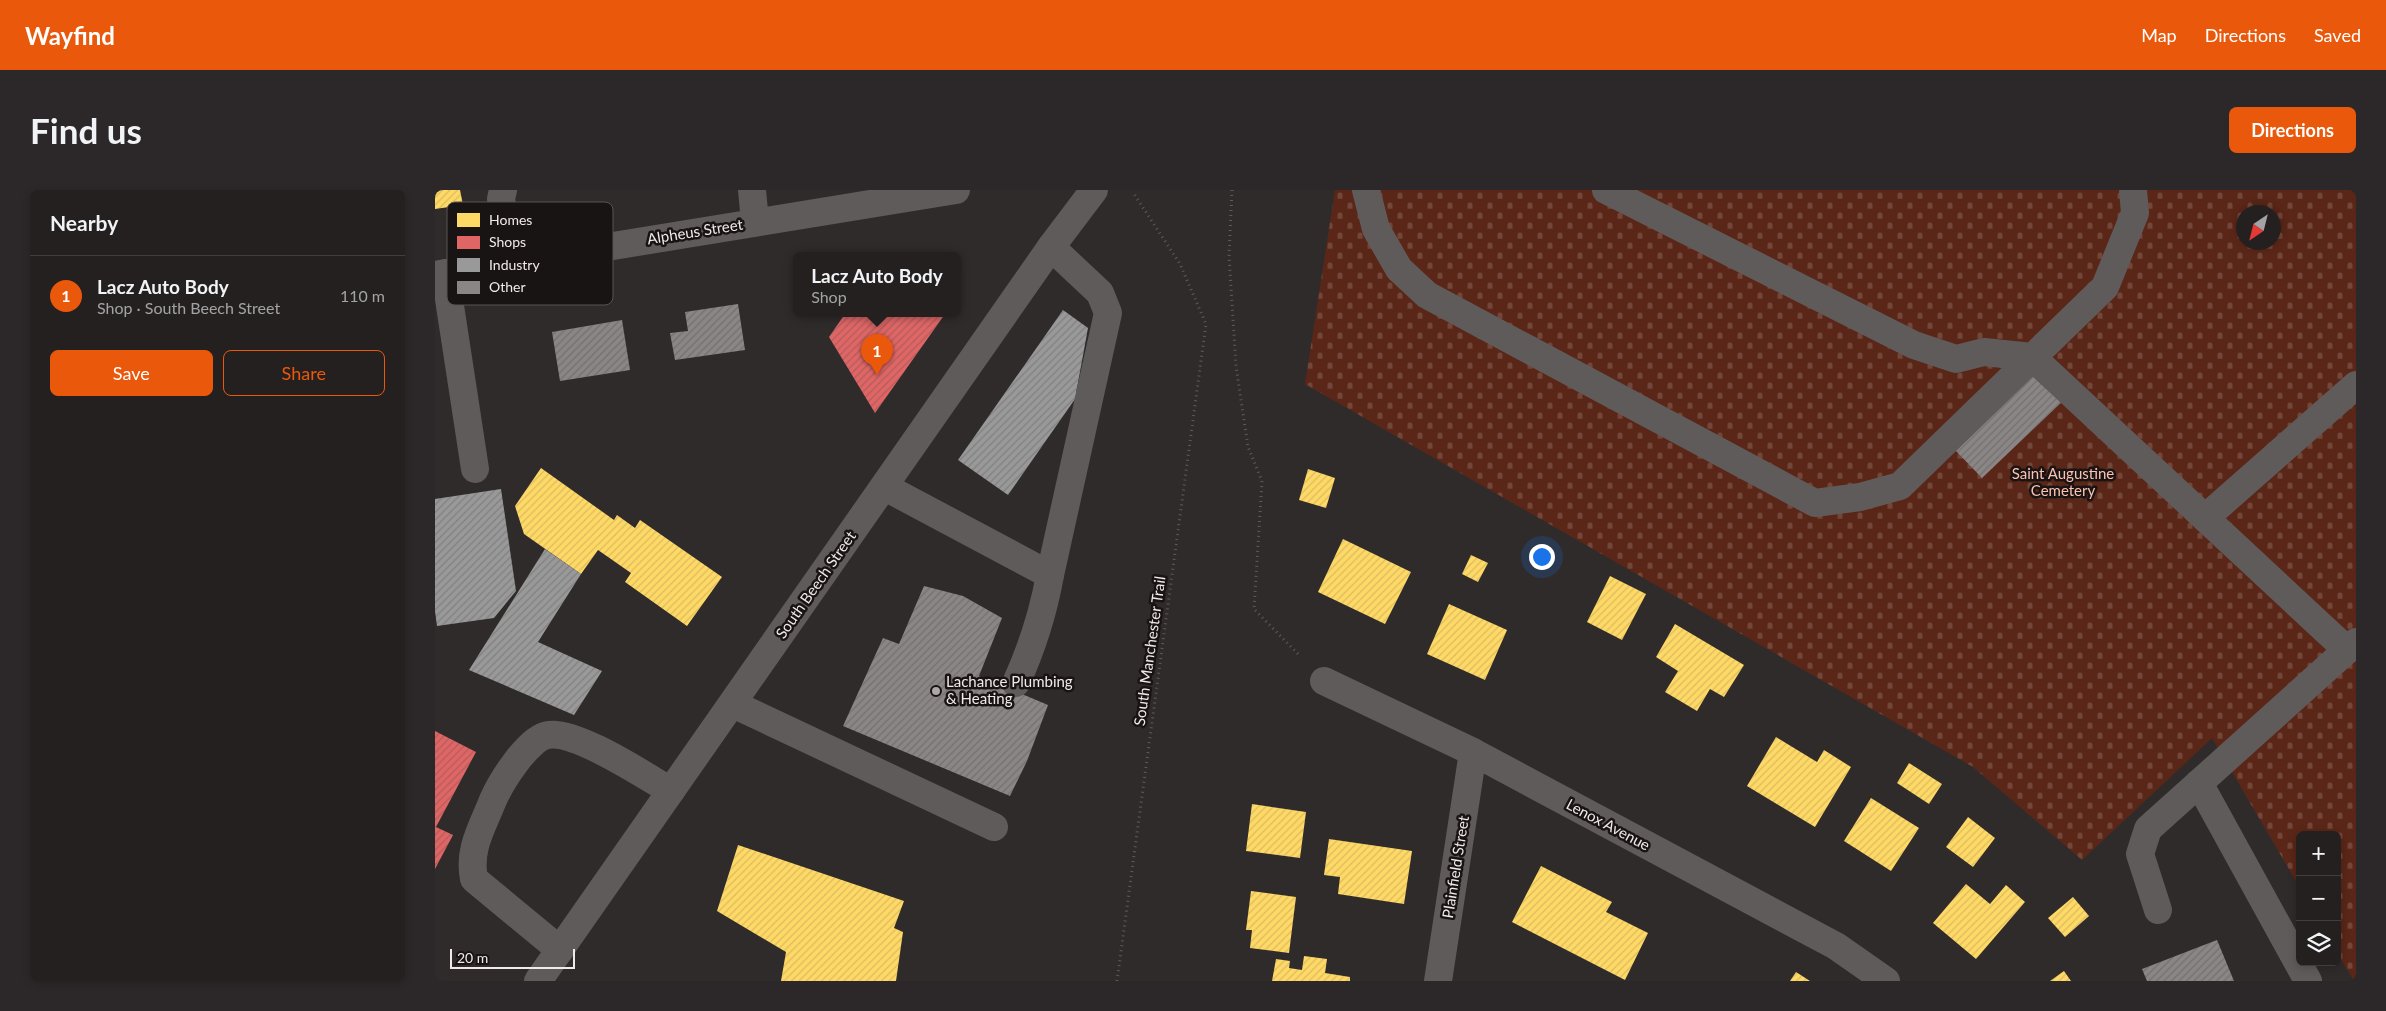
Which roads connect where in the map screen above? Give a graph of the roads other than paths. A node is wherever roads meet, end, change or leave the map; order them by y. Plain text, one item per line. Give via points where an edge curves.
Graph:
1 (752, 190) edge
2 (956, 190) edge
3 (1094, 190) edge
4 (1365, 190) edge
5 (1606, 190) edge
6 (2133, 190) edge
7 (755, 222) junction
8 (613, 245) edge
9 (1051, 247) junction
10 (440, 274) edge
11 (2032, 357) junction
12 (2356, 385) edge
13 (475, 469) dead end
14 (885, 487) junction
15 (2205, 518) junction
16 (1049, 575) junction
17 (2351, 646) edge
18 (1324, 681) road end
19 (1016, 683) dead end
20 (733, 704) junction
21 (1473, 752) junction
22 (2199, 783) junction
23 (671, 791) junction
24 (993, 827) dead end
25 (2157, 910) dead end
26 (560, 950) junction
27 (538, 981) edge
28 (1438, 981) edge
29 (1886, 981) edge
30 (2308, 981) edge

1 - 7 street
2 - 7 street, Alpheus Street
3 - 9 street, South Beech Street
4 - 11 street via 1376,229 1399,269 1427,295 1815,503 1861,497 1900,486
5 - 11 street via 1914,345 1956,359 1984,352
6 - 11 street via 2135,213 2105,287
7 - 8 street, Alpheus Street
9 - 14 street, South Beech Street
9 - 16 street via 1100,293 1108,313
10 - 13 street
11 - 15 street
12 - 15 street
14 - 16 street
14 - 20 street, South Beech Street
15 - 17 street
16 - 19 street via 1032,648
17 - 22 street
18 - 21 street, Lenox Avenue
20 - 23 street, South Beech Street
20 - 24 street
21 - 28 street, Plainfield Street
21 - 29 street, Lenox Avenue via 1836,946
22 - 25 street via 2148,829 2140,854
22 - 30 street
23 - 26 street, South Beech Street
23 - 26 street via 584,741 548,734 530,744 513,767 497,790 475,843 471,862 474,879
26 - 27 street, South Beech Street

